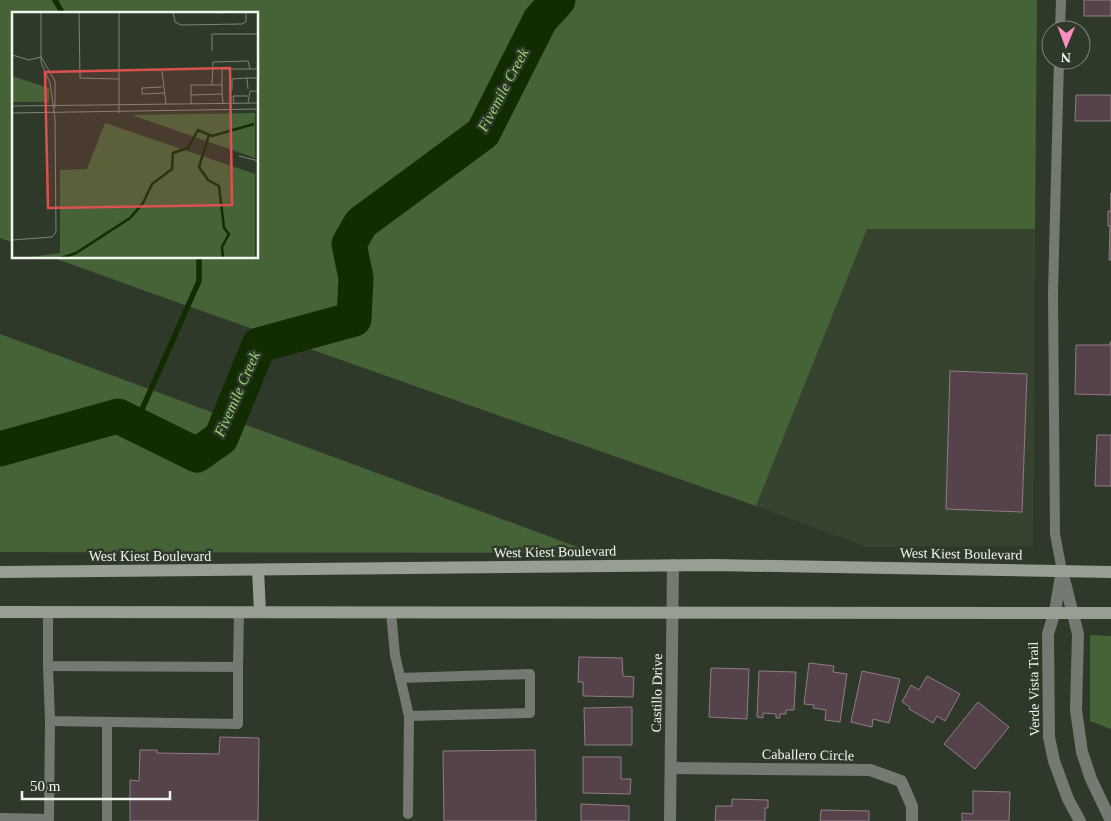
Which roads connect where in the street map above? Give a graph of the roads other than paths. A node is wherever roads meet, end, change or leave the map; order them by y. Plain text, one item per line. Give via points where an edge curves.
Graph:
1 (1060, 0) edge
2 (1060, 20) edge
3 (1058, 70) edge
4 (673, 565) junction
5 (258, 570) junction
6 (1062, 571) junction
7 (0, 572) edge
8 (1111, 572) edge
9 (0, 612) edge
10 (48, 612) junction
11 (239, 612) junction
12 (260, 612) junction
13 (391, 612) junction
14 (674, 612) junction
15 (1055, 612) junction
16 (1071, 612) junction
17 (1111, 613) edge
18 (48, 666) junction
19 (238, 667) junction
20 (400, 678) junction
21 (409, 716) junction
22 (50, 721) junction
23 (107, 722) junction
24 (671, 768) junction
25 (408, 814) dead end
26 (0, 818) edge
27 (1111, 820) edge
28 (107, 821) edge
29 (670, 821) edge
30 (912, 821) edge
31 (1080, 821) edge

1 - 2 lane
3 - 6 lane via 1053,293 1055,534
4 - 5 main road, West Kiest Boulevard
4 - 6 main road, West Kiest Boulevard
4 - 14 street, Castillo Drive
5 - 7 main road, West Kiest Boulevard
5 - 12 main road
6 - 8 main road, West Kiest Boulevard
6 - 15 street, Verde Vista Trail
6 - 16 street
9 - 10 main road
10 - 11 main road
10 - 18 lane
11 - 12 main road
11 - 19 lane
12 - 13 main road
13 - 14 main road
13 - 20 lane
14 - 15 main road
14 - 24 street, Castillo Drive
15 - 16 main road
15 - 31 street, Verde Vista Trail via 1048,634 1049,738 1054,762
16 - 17 main road
16 - 27 street via 1078,634 1076,710 1082,752
18 - 19 lane
18 - 22 lane
19 - 23 lane via 238,724
20 - 21 lane
20 - 21 lane via 530,674 530,713
21 - 25 lane
22 - 23 lane
22 - 26 lane via 49,819
23 - 28 lane
24 - 29 street, Castillo Drive
24 - 30 street, Caballero Circle via 870,770 901,781 912,806

